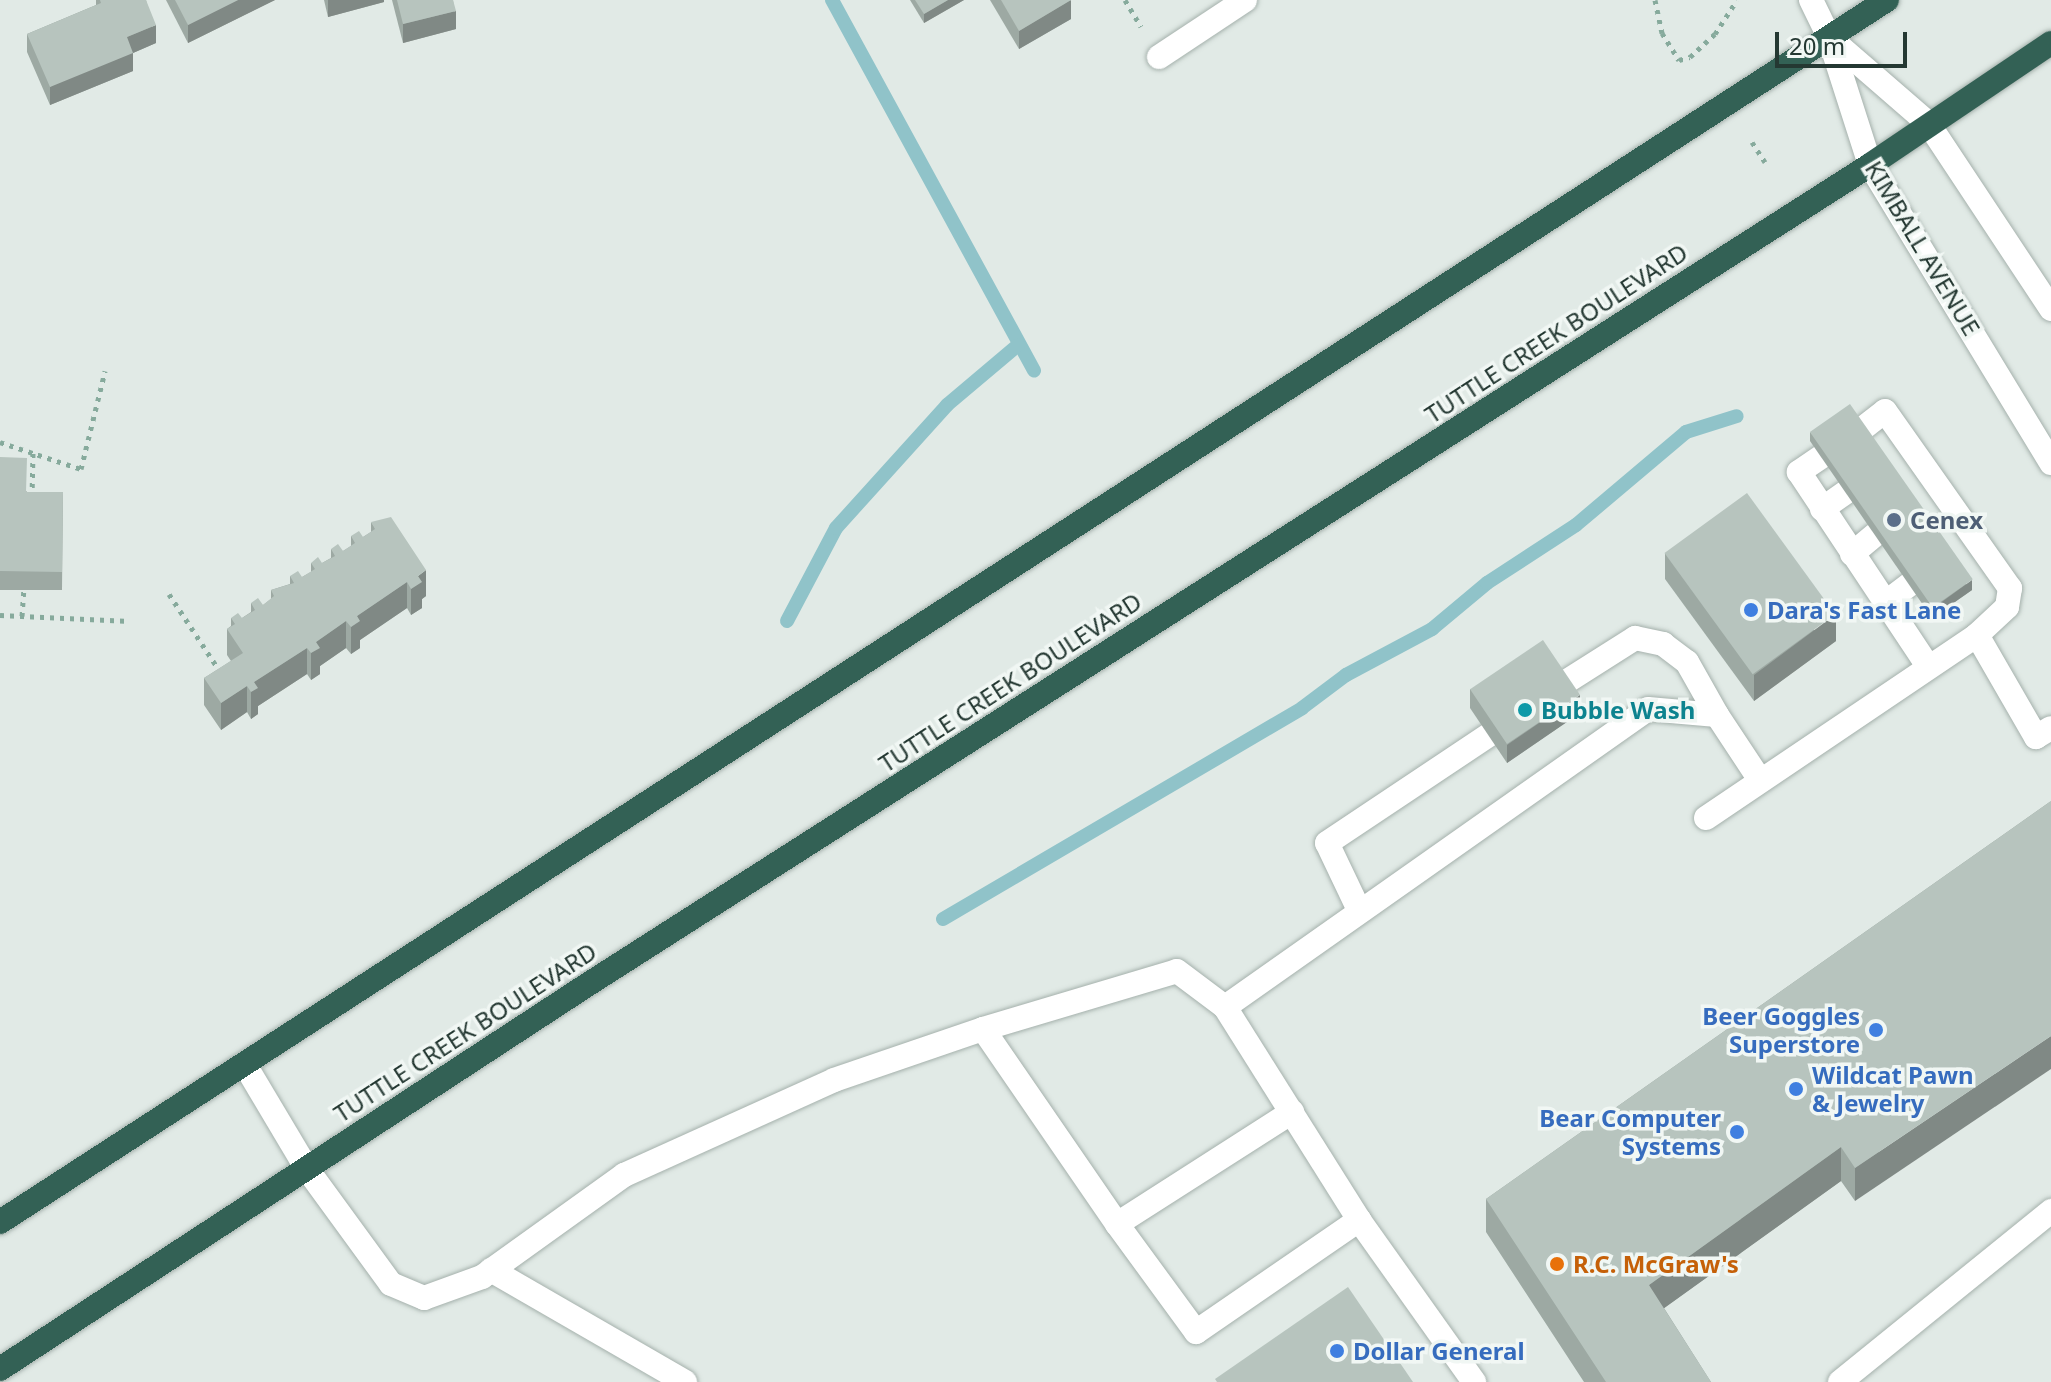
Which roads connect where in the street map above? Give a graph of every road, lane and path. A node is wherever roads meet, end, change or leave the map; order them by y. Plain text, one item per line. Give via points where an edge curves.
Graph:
1 (1245, 0) edge
2 (1655, 0) edge
3 (1737, 0) edge
4 (1811, 0) edge
5 (1887, 0) edge
6 (1218, 8) edge
7 (1829, 37) junction
8 (2051, 43) edge
9 (1159, 57) dead end
10 (1928, 123) junction
11 (1752, 142) dead end
12 (1765, 162) dead end
13 (1870, 165) junction
14 (2051, 309) edge
15 (105, 371) dead end
16 (1862, 429) edge
17 (0, 442) edge
18 (1909, 446) junction
19 (33, 453) junction
20 (1821, 457) edge
21 (1885, 463) edge
22 (2051, 463) edge
23 (1936, 485) junction
24 (1845, 493) edge
25 (1913, 504) edge
26 (1822, 509) junction
27 (31, 510) edge
28 (1875, 535) edge
29 (1972, 536) junction
30 (1852, 554) junction
31 (1948, 556) edge
32 (1909, 585) edge
33 (24, 590) edge
34 (169, 594) dead end
35 (1885, 603) junction
36 (0, 615) edge
37 (22, 616) junction
38 (130, 621) dead end
39 (1977, 635) junction
40 (1928, 666) junction
41 (1561, 685) edge
42 (230, 687) edge
43 (1717, 715) junction
44 (2051, 728) edge
45 (1489, 735) edge
46 (1760, 780) junction
47 (1706, 818) dead end
48 (1359, 910) junction
49 (1225, 1007) junction
50 (983, 1029) junction
51 (245, 1065) junction
52 (1292, 1112) junction
53 (307, 1169) junction
54 (2051, 1211) edge
55 (1359, 1220) junction
56 (0, 1222) edge
57 (1117, 1224) junction
58 (491, 1270) junction
59 (0, 1369) edge
60 (685, 1382) edge
61 (1474, 1382) edge
62 (1840, 1382) edge

1 - 6 main road
2 - 3 path via 1662,33 1679,60 1690,57 1715,34
4 - 7 main road
5 - 7 highway
6 - 9 main road
7 - 10 main road
7 - 13 main road, KIMBALL AVENUE
7 - 51 highway
8 - 10 highway, TUTTLE CREEK BOULEVARD
10 - 13 highway, TUTTLE CREEK BOULEVARD
10 - 14 main road
11 - 12 path
13 - 22 main road, KIMBALL AVENUE
13 - 53 highway, TUTTLE CREEK BOULEVARD
15 - 19 path via 81,469
16 - 18 main road via 1885,411
17 - 19 path
18 - 21 main road
18 - 23 main road
19 - 27 path
20 - 26 main road via 1799,472
23 - 25 main road
23 - 29 main road
24 - 26 main road
26 - 30 main road
28 - 30 main road
29 - 31 main road
29 - 39 main road via 2010,588 2007,607
30 - 35 main road
32 - 35 main road
33 - 37 path
34 - 42 path
35 - 40 main road
36 - 37 path
37 - 38 path
39 - 40 main road
39 - 44 main road via 2036,737
40 - 46 main road
41 - 43 main road via 1635,638 1663,644 1687,662
43 - 46 main road
43 - 48 main road via 1648,709
45 - 48 main road via 1327,843
46 - 47 main road
48 - 49 main road
49 - 50 main road via 1177,971
49 - 52 main road
50 - 57 main road
50 - 58 main road via 834,1080 624,1175
51 - 53 main road
51 - 56 highway
52 - 55 main road
52 - 57 main road
53 - 58 main road via 391,1284 424,1298
53 - 59 highway, TUTTLE CREEK BOULEVARD
54 - 62 main road
55 - 57 main road via 1196,1332
55 - 61 main road
58 - 60 main road

